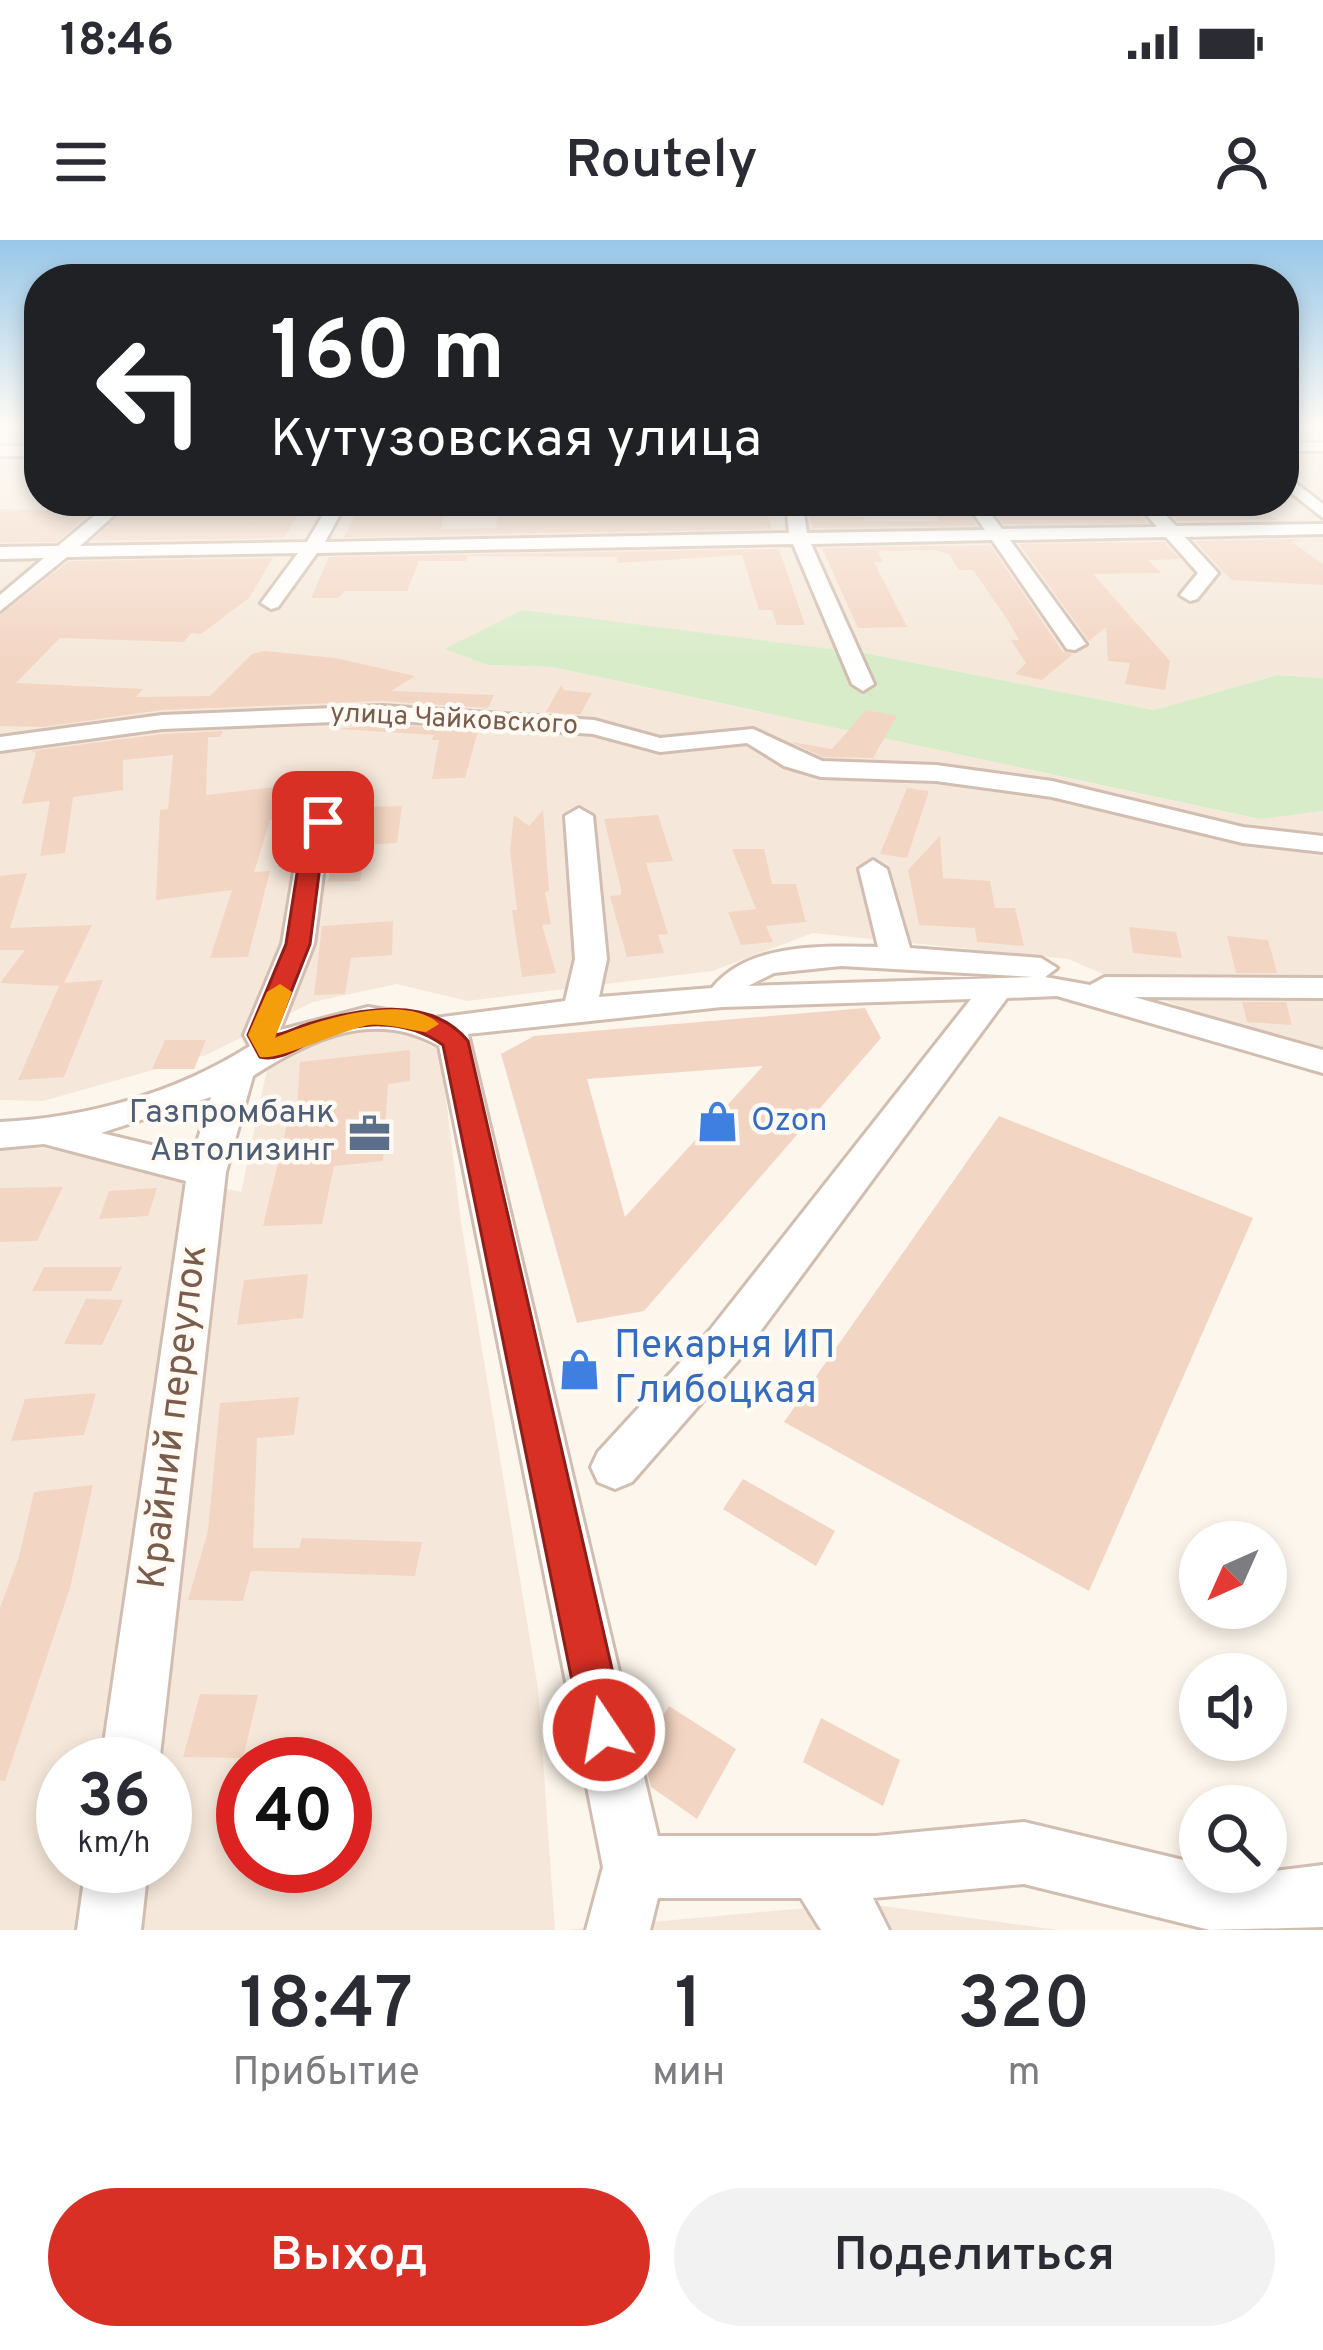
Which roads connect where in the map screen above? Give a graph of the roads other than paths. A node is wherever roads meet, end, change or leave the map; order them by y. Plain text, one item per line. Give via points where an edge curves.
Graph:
1 (104, 516) edge
2 (330, 516) edge
3 (796, 516) edge
4 (982, 516) edge
5 (1157, 516) edge
6 (1323, 530) edge
7 (1171, 532) junction
8 (994, 535) junction
9 (799, 538) junction
10 (311, 546) junction
11 (58, 553) junction
12 (0, 554) edge
13 (1190, 595) dead end
14 (271, 603) dead end
15 (0, 604) edge
16 (1075, 644) dead end
17 (863, 684) dead end
18 (0, 745) edge
19 (579, 816) dead end
20 (323, 822) dead end
21 (1323, 844) edge
22 (873, 869) dead end
23 (896, 954) junction
24 (1059, 986) junction
25 (997, 988) junction
26 (1323, 988) edge
27 (722, 997) junction
28 (580, 1009) junction
29 (436, 1028) junction
30 (253, 1062) junction
31 (1323, 1062) edge
32 (51, 1134) junction
33 (0, 1135) edge
34 (206, 1172) junction
35 (615, 1467) dead end
36 (133, 1737) edge
37 (634, 1867) junction
38 (818, 1868) junction
39 (1322, 1888) edge
40 (114, 1893) edge
41 (1233, 1918) edge
42 (109, 1930) edge
43 (618, 1930) edge
44 (857, 1930) edge

1 - 11 street
2 - 10 street
3 - 9 street
4 - 8 street
5 - 7 street
6 - 7 street
7 - 8 street
7 - 13 street via 1208,573
8 - 9 street
8 - 16 street
9 - 10 street
9 - 17 street
10 - 11 street
10 - 14 street
11 - 12 street
11 - 15 street
18 - 21 street, улица Чайковского via 163,722 334,714 594,727 660,745 753,736 821,769 936,772 1052,789 1243,835
19 - 28 street via 591,959
20 - 30 street, Крайний переулок via 314,835 298,944
22 - 23 street
23 - 24 street via 1044,968
23 - 27 street via 772,963 740,976
24 - 25 street
24 - 26 street
24 - 31 street
25 - 27 street
25 - 35 street via 726,1342
27 - 28 street
28 - 29 street
29 - 30 street via 375,1016 313,1031
29 - 37 street via 455,1041
30 - 32 street
30 - 34 street, Крайний переулок
32 - 33 street
32 - 34 street
34 - 36 street, Крайний переулок
37 - 38 street
37 - 43 street
38 - 41 street via 1024,1853
38 - 44 street
39 - 41 street
40 - 42 street

